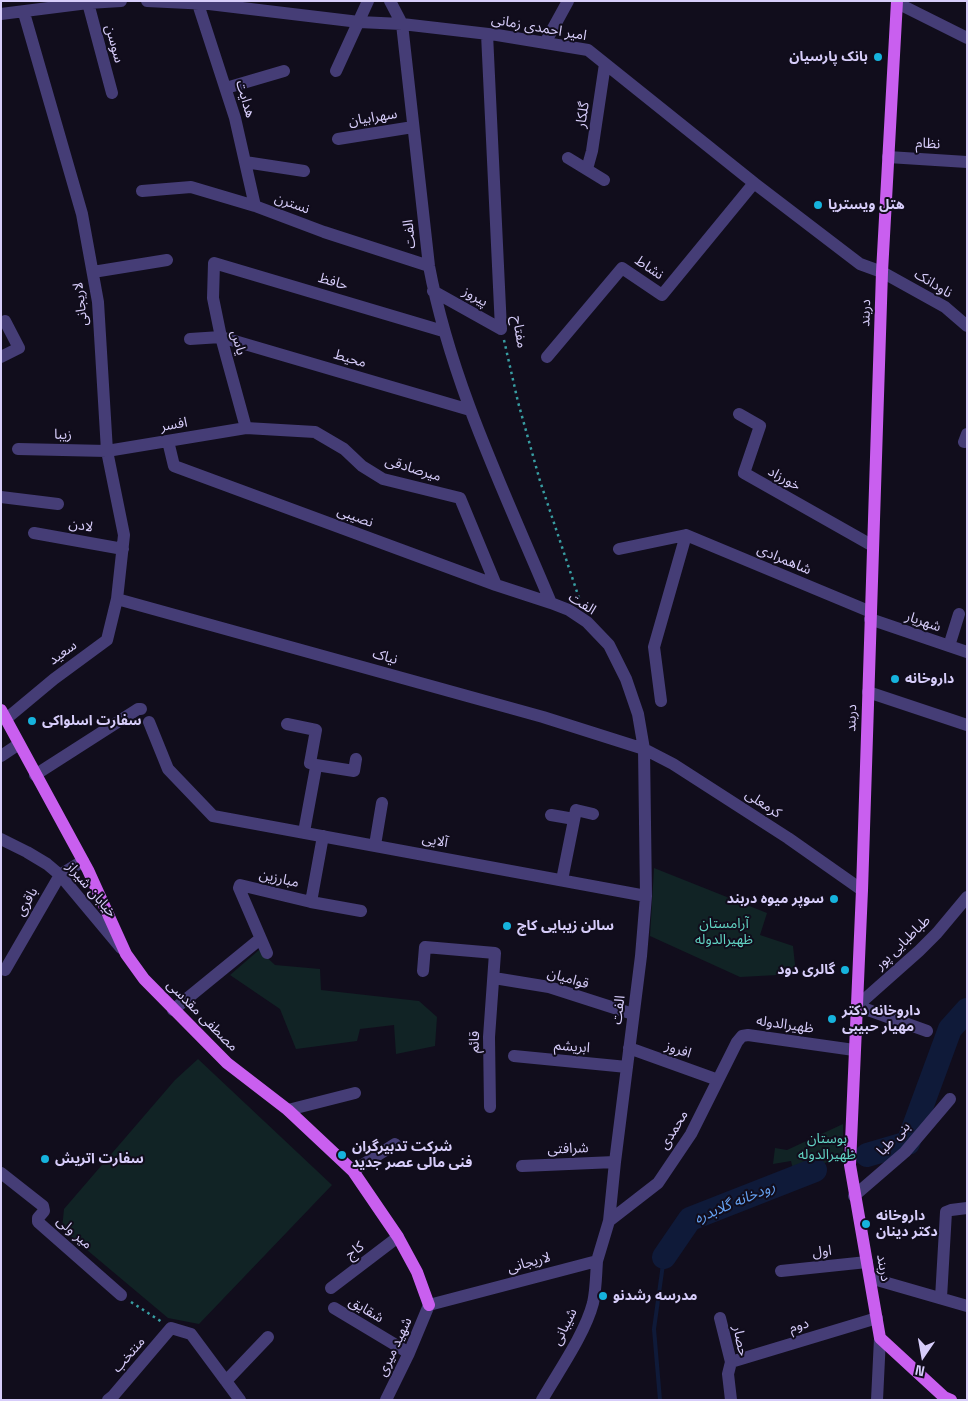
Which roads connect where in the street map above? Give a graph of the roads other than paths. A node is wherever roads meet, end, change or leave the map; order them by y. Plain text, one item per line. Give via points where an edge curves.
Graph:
1 (121, 1) edge
2 (147, 1) edge
3 (368, 1) edge
4 (390, 1) edge
5 (568, 1) edge
6 (197, 2) edge
7 (897, 2) edge
8 (88, 3) junction
9 (244, 5) edge
10 (5, 10) edge
11 (24, 13) junction
12 (359, 22) junction
13 (402, 24) junction
14 (488, 34) junction
15 (967, 38) edge
16 (545, 43) junction
17 (605, 64) junction
18 (284, 71) dead end
19 (336, 71) dead end
20 (226, 88) junction
21 (112, 92) dead end
22 (413, 127) junction
23 (338, 139) dead end
24 (888, 157) junction
25 (568, 158) dead end
26 (245, 162) junction
27 (967, 162) edge
28 (586, 170) junction
29 (304, 171) dead end
30 (604, 180) dead end
31 (754, 183) junction
32 (142, 191) dead end
33 (255, 206) junction
34 (167, 260) dead end
35 (214, 263) joint
36 (429, 266) junction
37 (93, 272) junction
38 (882, 272) junction
39 (433, 291) junction
40 (5, 321) dead end
41 (967, 326) edge
42 (501, 329) joint
43 (443, 331) junction
44 (221, 337) junction
45 (190, 339) dead end
46 (1, 357) edge
47 (547, 357) dead end
48 (470, 410) junction
49 (739, 414) dead end
50 (246, 428) junction
51 (168, 441) junction
52 (18, 449) dead end
53 (108, 451) junction
54 (1, 497) edge
55 (58, 504) dead end
56 (34, 533) dead end
57 (686, 535) junction
58 (873, 546) junction
59 (123, 549) junction
60 (619, 549) dead end
61 (496, 585) junction
62 (117, 598) junction
63 (550, 603) junction
64 (959, 614) dead end
65 (871, 616) junction
66 (949, 646) junction
67 (967, 652) edge
68 (868, 692) junction
69 (661, 701) dead end
70 (142, 710) dead end
71 (3, 714) edge
72 (149, 722) dead end
73 (287, 724) dead end
74 (967, 725) edge
75 (19, 744) junction
76 (644, 749) junction
77 (1, 756) edge
78 (356, 759) dead end
79 (316, 765) junction
80 (35, 775) junction
81 (382, 803) dead end
82 (593, 814) dead end
83 (551, 815) dead end
84 (575, 815) junction
85 (304, 832) junction
86 (323, 836) junction
87 (1, 839) edge
88 (375, 845) junction
89 (83, 861) junction
90 (60, 875) junction
91 (562, 880) junction
92 (862, 890) junction
93 (646, 896) junction
94 (967, 897) edge
95 (311, 902) junction
96 (361, 911) dead end
97 (260, 939) junction
98 (267, 953) dead end
99 (126, 954) junction
100 (5, 970) dead end
101 (423, 971) dead end
102 (494, 978) junction
103 (857, 1006) junction
104 (173, 1010) junction
105 (634, 1014) junction
106 (928, 1031) dead end
107 (742, 1036) joint
108 (629, 1048) junction
109 (854, 1050) junction
110 (514, 1056) dead end
111 (627, 1067) junction
112 (718, 1080) junction
113 (355, 1093) dead end
114 (950, 1099) dead end
115 (490, 1107) dead end
116 (288, 1110) junction
117 (395, 1144) dead end
118 (615, 1162) junction
119 (522, 1166) dead end
120 (353, 1171) junction
121 (1, 1173) edge
122 (854, 1196) junction
123 (967, 1208) edge
124 (609, 1221) junction
125 (398, 1237) junction
126 (597, 1261) junction
127 (867, 1262) junction
128 (781, 1271) dead end
129 (870, 1278) junction
130 (331, 1288) dead end
131 (121, 1295) road end
132 (942, 1298) junction
133 (429, 1306) junction
134 (967, 1306) edge
135 (334, 1308) dead end
136 (720, 1318) dead end
137 (877, 1318) junction
138 (268, 1337) dead end
139 (880, 1338) junction
140 (409, 1353) junction
141 (731, 1362) junction
142 (226, 1380) junction
143 (108, 1400) edge
144 (240, 1400) edge
145 (386, 1400) edge
146 (542, 1400) edge
147 (731, 1400) edge
148 (877, 1400) edge
149 (951, 1400) edge

1 - 8 street
2 - 6 street, امیر احمدی زمانی
3 - 12 street
4 - 13 street
5 - 16 street
6 - 9 street, امیر احمدی زمانی
6 - 20 street, هدایت
7 - 15 street
7 - 24 main road, دربند
8 - 11 street
8 - 21 street, سوسن
9 - 12 street, امیر احمدی زمانی
10 - 11 street
11 - 37 street, لاریجانی via 82,214
12 - 13 street, امیر احمدی زمانی
12 - 19 street
13 - 14 street, امیر احمدی زمانی
13 - 22 street, الفت
14 - 16 street, امیر احمدی زمانی
14 - 42 street, مفتاح
16 - 17 street, امیر احمدی زمانی via 588,50
17 - 28 street, گلکار via 592,152
17 - 31 street, امیر احمدی زمانی
18 - 20 street
20 - 26 street, هدایت
22 - 23 street, سهرابیان
22 - 36 street, الفت
24 - 27 street, نظام
24 - 38 main road, دربند
25 - 28 street
26 - 29 street
26 - 33 street, هدایت
28 - 30 street
31 - 38 street, امیر احمدی زمانی via 860,264
31 - 47 street, نشاط via 662,295 622,268
32 - 33 street, نسترن via 191,187
33 - 36 street, نسترن
34 - 37 street
35 - 43 street, حافظ
35 - 44 street, یاس via 213,298
36 - 39 street, الفت
37 - 53 street, لاریجانی
38 - 41 street, ناودانک via 945,307
38 - 58 main road, دربند
39 - 42 street, پیروز
39 - 43 street, الفت
40 - 46 street via 19,348
43 - 48 street, الفت
44 - 45 street
44 - 48 street, محیط
44 - 50 street, یاس
48 - 63 street, الفت
49 - 58 street, خورزاد via 760,426 744,474
50 - 51 street, افسر
50 - 61 street, میرصادقی via 316,432 383,479 460,498
51 - 53 street, افسر
51 - 61 street, نصیبی via 174,466
52 - 53 street, زیبا
53 - 59 street, لاریجانی via 124,535
54 - 55 street
56 - 59 street, لادن
57 - 60 street
57 - 65 street, شاهمرادی
57 - 69 street via 654,647
58 - 65 main road, دربند
59 - 62 street, لاریجانی
61 - 63 street, نصیبی
62 - 71 street, سعید via 107,640
62 - 76 street, نیاک via 543,717
63 - 76 street, الفت via 587,622 608,645 626,679 638,714
64 - 66 street
65 - 66 street, شهریار
65 - 68 main road, دربند
66 - 67 street, شهریار
68 - 74 street
68 - 92 main road, دربند
70 - 80 street via 138,708
71 - 75 main road, مصطفی مقدسی
72 - 85 street, آلایی via 168,768 213,816
73 - 79 street via 316,730 310,763
75 - 77 street
75 - 80 main road, مصطفی مقدسی
76 - 92 street, کرمعلی via 788,838
76 - 93 street, الفت
78 - 79 street via 354,771
79 - 85 street
80 - 89 main road, مصطفی مقدسی
81 - 88 street
82 - 84 street
83 - 84 street
84 - 91 street
85 - 86 street, آلایی
86 - 88 street, آلایی
86 - 95 street
87 - 90 street, خیابان شیراز via 47,864
88 - 91 street, آلایی
89 - 90 street
89 - 99 main road, مصطفی مقدسی
90 - 99 street, خیابان شیراز
90 - 100 street, باقری
91 - 93 street, آلایی
92 - 103 main road, دربند
93 - 105 street, الفت
94 - 103 street, طباطبایی پور via 919,951
95 - 96 street, مبارزین
95 - 97 street, مبارزین via 240,885 238,888
97 - 98 street
97 - 104 street
99 - 104 main road, مصطفی مقدسی
101 - 102 street, قائم via 426,947 495,954
102 - 105 street, قوامیان via 549,988
102 - 115 street, قائم via 489,1037
103 - 106 street
103 - 109 main road, دربند
104 - 116 main road, مصطفی مقدسی via 227,1063
105 - 108 street, الفت
107 - 109 street, ظهیرالدوله
107 - 112 street, محمدی
108 - 111 street, الفت
108 - 112 street, افروز
109 - 122 main road, دربند via 850,1165
110 - 111 street, ابریشم
111 - 118 street, الفت
112 - 124 street, محمدی via 691,1134 658,1183
113 - 116 street
114 - 122 street, بنی طبا via 905,1152
116 - 120 main road, مصطفی مقدسی
117 - 120 street
118 - 119 street, شرافتی
118 - 124 street, الفت
120 - 125 main road, مصطفی مقدسی
121 - 131 street, میر ولی via 44,1206 38,1222
122 - 127 main road, دربند
123 - 132 street via 946,1212
124 - 126 street
125 - 130 street, کاج
125 - 133 main road, مصطفی مقدسی via 417,1272
126 - 133 street, لاریجانی
126 - 146 street, شیبانی via 592,1304 576,1342
127 - 128 street, اول
127 - 129 main road, دربند
129 - 132 street
129 - 137 main road, دربند
132 - 134 street
133 - 140 street, شهید میری
135 - 140 street, شقایق
136 - 141 street, حصار
137 - 139 main road, دربند
137 - 141 street, دوم
138 - 142 street
139 - 148 street
139 - 149 main road
140 - 145 street, شهید میری
141 - 147 street, حصار via 728,1374
142 - 143 street, منتخب via 191,1334 171,1328
142 - 144 street

